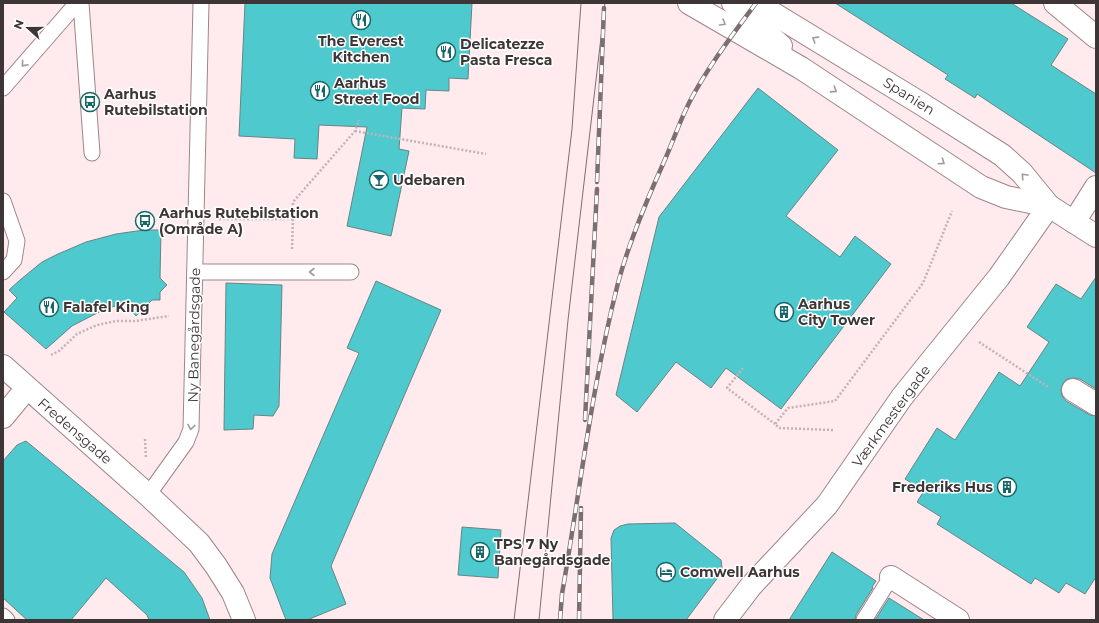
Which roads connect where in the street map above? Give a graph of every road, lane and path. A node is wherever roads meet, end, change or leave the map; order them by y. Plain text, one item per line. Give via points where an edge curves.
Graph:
1 (77, 3) edge
2 (81, 3) edge
3 (201, 3) edge
4 (689, 3) edge
5 (732, 3) edge
6 (756, 3) edge
7 (1055, 3) edge
8 (1096, 37) edge
9 (801, 68) junction
10 (3, 88) edge
11 (359, 120) dead end
12 (355, 131) junction
13 (92, 153) dead end
14 (486, 154) dead end
15 (1096, 187) edge
16 (3, 201) edge
17 (1049, 206) junction
18 (952, 211) dead end
19 (196, 218) junction
20 (293, 219) junction
21 (1074, 222) junction
22 (1096, 236) edge
23 (3, 272) edge
24 (195, 272) junction
25 (291, 272) junction
26 (352, 272) dead end
27 (169, 316) dead end
28 (958, 329) junction
29 (51, 355) dead end
30 (3, 366) edge
31 (743, 368) dead end
32 (1031, 376) dead end
33 (28, 388) junction
34 (1073, 390) dead end
35 (1096, 404) edge
36 (3, 417) edge
37 (775, 424) junction
38 (833, 430) dead end
39 (148, 495) junction
40 (892, 577) joint
41 (3, 616) edge
42 (7, 620) edge
43 (244, 620) edge
44 (725, 620) edge
45 (864, 620) edge
46 (958, 620) edge

1 -> 10 lane
2 - 13 lane
3 - 19 lane, Ny Banegårdsgade
4 -> 9 street, Spanien
5 - 9 street, Spanien via 771,36
17 -> 6 street, Spanien via 1022,173 1002,155
7 - 8 street
9 -> 17 street, Spanien via 981,187 1006,197
11 - 12 path
12 - 14 path
12 - 20 path via 293,202
15 - 21 street
16 - 23 lane via 17,242 14,260
17 - 21 street, Spanien
17 - 28 street, Værkmestergade via 999,277
18 - 37 path via 923,283 835,401 788,408
19 - 20 path
19 - 24 lane, Ny Banegårdsgade
20 - 25 path
21 - 22 street, Spanien
24 - 25 lane
24 -> 39 lane, Ny Banegårdsgade via 192,429 186,442
26 -> 25 lane
27 - 29 path via 97,325 77,334
28 - 32 path
28 - 44 street, Værkmestergade via 902,397 827,505 751,586
30 - 33 street, Fredensgade
31 - 37 path via 727,388
33 - 36 street
33 - 39 street, Fredensgade
34 - 35 street
37 - 38 path via 779,428
39 - 43 street via 199,543 234,593
40 - 45 lane
40 - 46 street
41 - 42 lane

